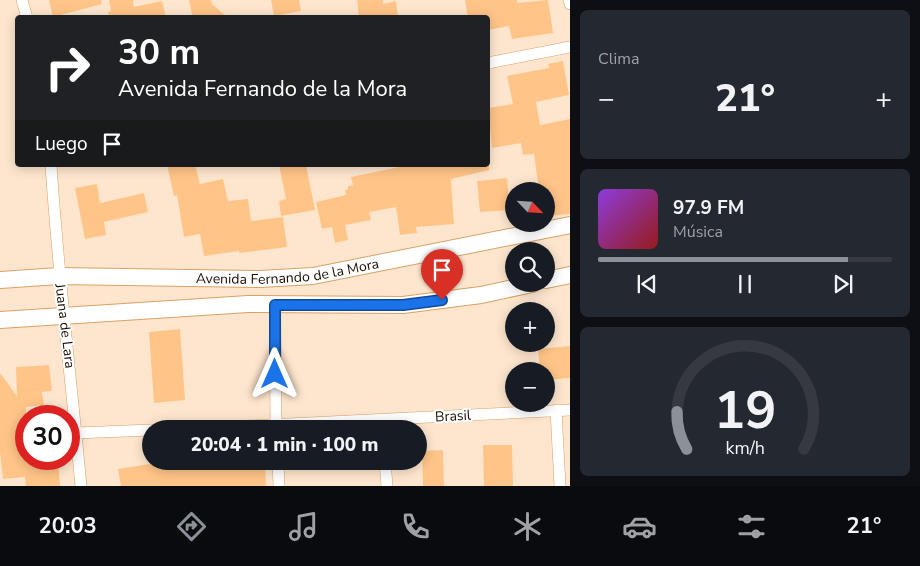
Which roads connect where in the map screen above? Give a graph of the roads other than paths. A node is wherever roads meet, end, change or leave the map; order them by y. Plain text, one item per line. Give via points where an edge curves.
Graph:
1 (22, 0) edge
2 (569, 0) edge
3 (570, 4) edge
4 (26, 15) edge
5 (570, 47) edge
6 (490, 63) edge
7 (51, 167) edge
8 (570, 225) edge
9 (570, 275) edge
10 (59, 276) junction
11 (555, 278) edge
12 (0, 280) edge
13 (505, 290) edge
14 (275, 305) junction
15 (65, 316) junction
16 (0, 320) edge
17 (73, 405) edge
18 (556, 410) junction
19 (570, 410) edge
20 (276, 420) edge
21 (427, 421) edge
22 (142, 430) edge
23 (80, 433) edge
24 (79, 470) edge
25 (279, 470) edge
26 (386, 470) edge
27 (81, 486) edge
28 (280, 486) edge
29 (387, 486) edge
30 (560, 486) edge

1 - 4 street
2 - 3 street
5 - 6 street
7 - 10 street, Juana de Lara
8 - 10 main road, Avenida Fernando de la Mora via 312,276 260,279
9 - 11 main road
10 - 12 main road, Avenida Fernando de la Mora
10 - 15 street, Juana de Lara
13 - 14 main road, Avenida Fernando de la Mora via 403,305
14 - 15 main road, Avenida Fernando de la Mora
14 - 20 street
15 - 16 main road, Avenida Fernando de la Mora
15 - 17 street, Juana de Lara
18 - 19 street, Brasil
18 - 21 street, Brasil
18 - 30 street
22 - 23 street
24 - 27 street, Juana de Lara
25 - 28 street
26 - 29 street

